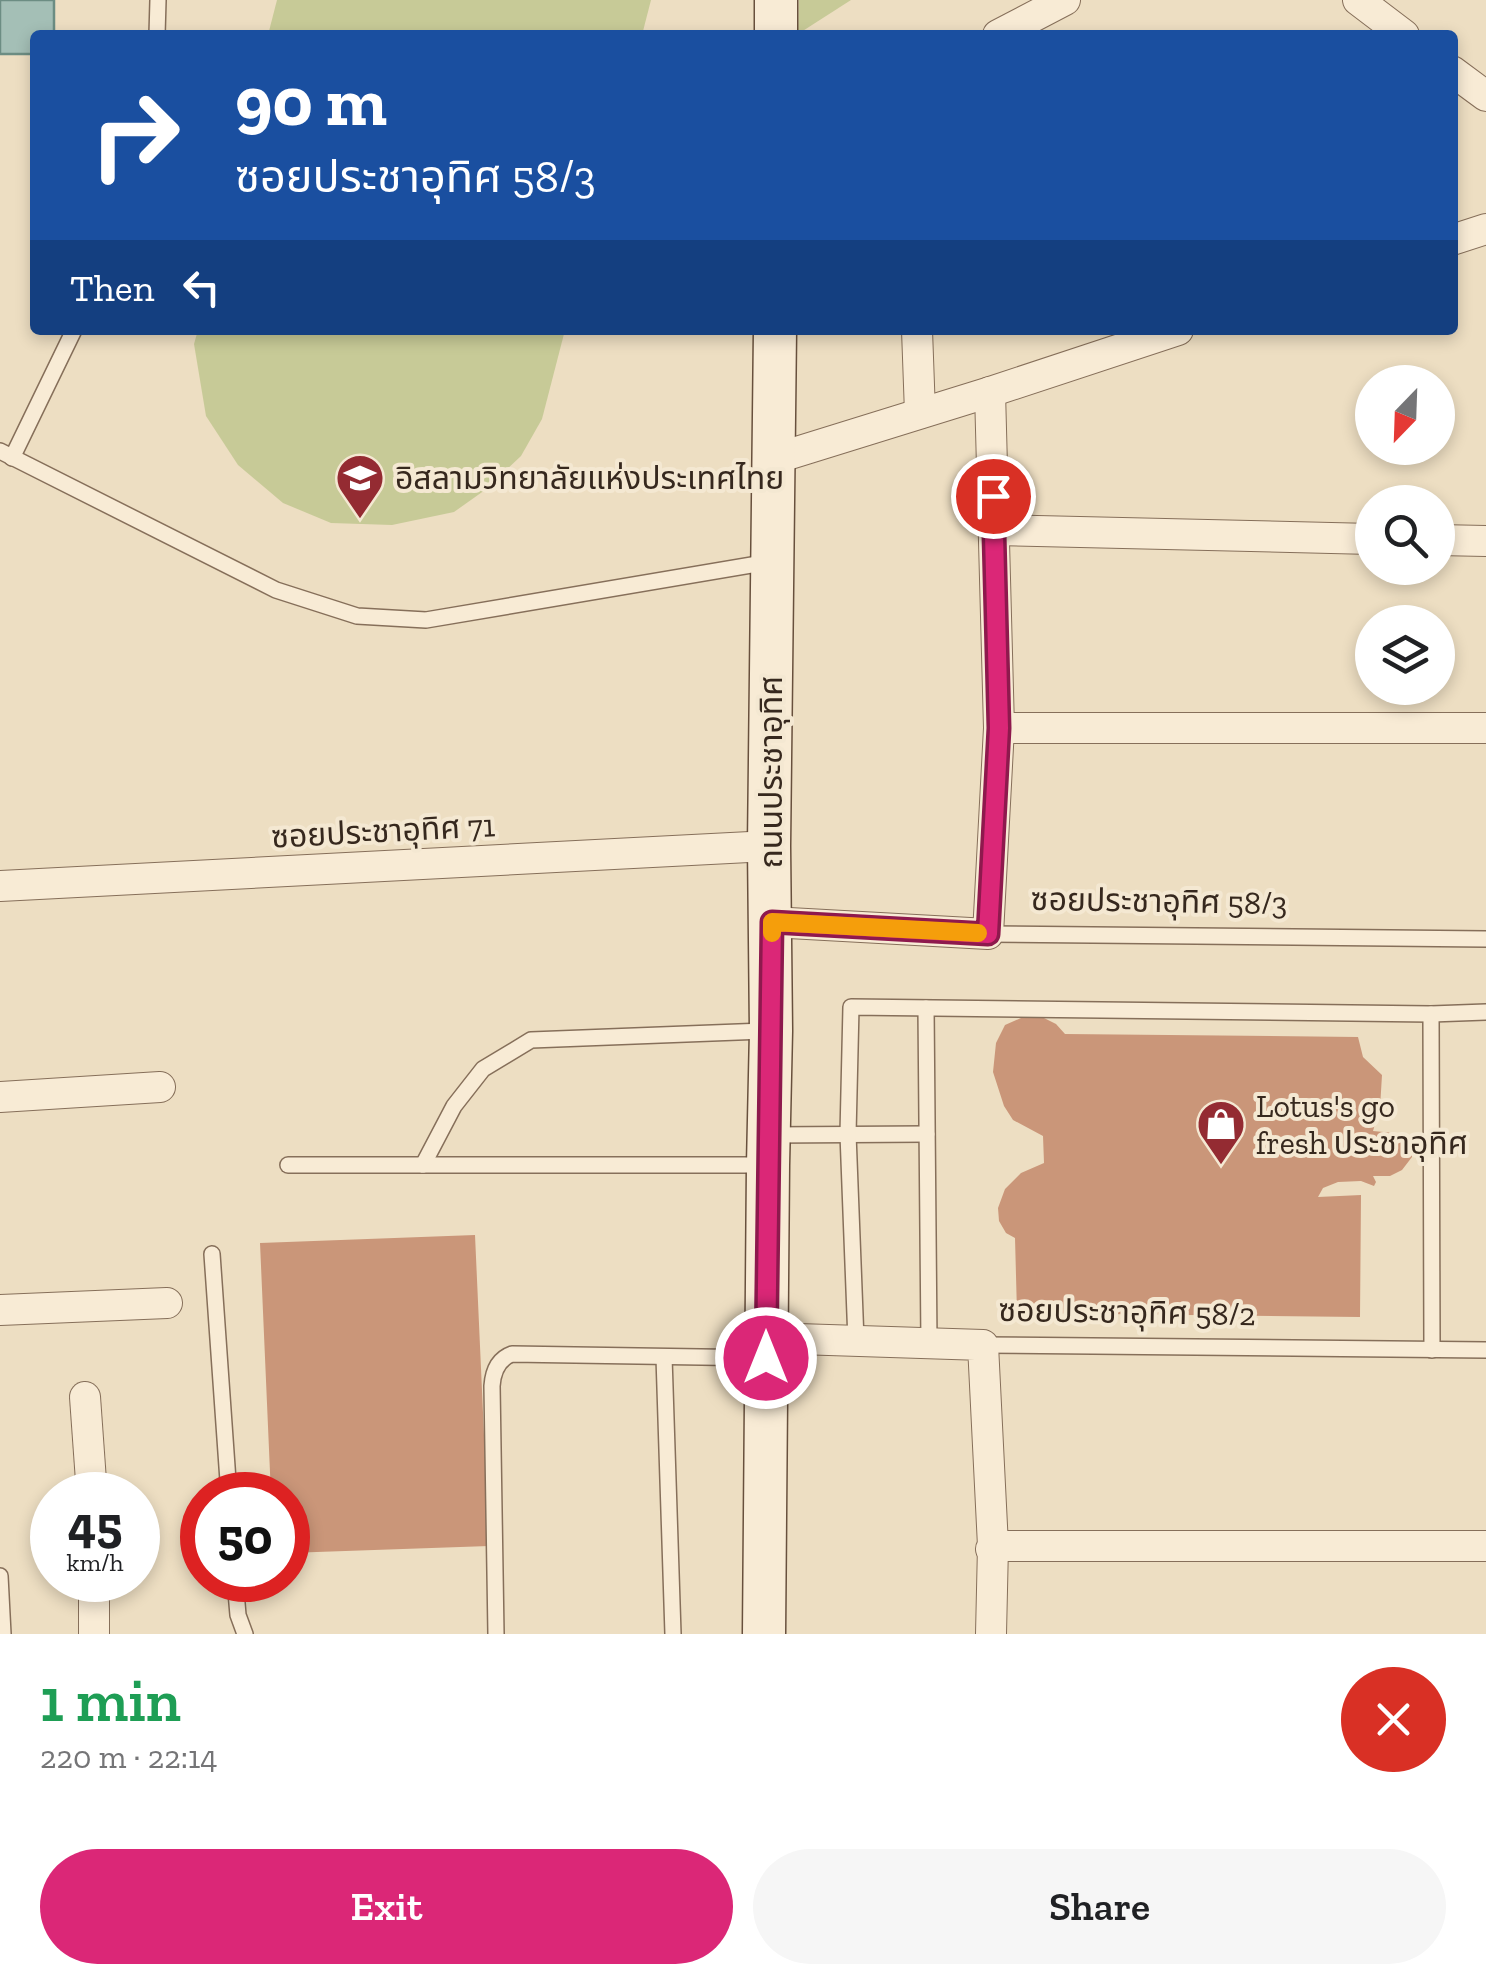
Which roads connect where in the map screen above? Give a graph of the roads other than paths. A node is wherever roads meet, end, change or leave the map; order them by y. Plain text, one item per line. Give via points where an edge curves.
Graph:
1 (158, 0) edge
2 (776, 0) edge
3 (1065, 0) edge
4 (1372, 4) edge
5 (158, 30) edge
6 (776, 30) edge
7 (1008, 30) edge
8 (1399, 30) edge
9 (1458, 75) edge
10 (1486, 96) edge
11 (1486, 229) edge
12 (1458, 238) edge
13 (71, 335) edge
14 (775, 335) edge
15 (917, 335) edge
16 (1163, 335) edge
17 (990, 392) junction
18 (920, 413) junction
19 (6, 454) edge
20 (774, 458) junction
21 (994, 530) junction
22 (1355, 539) edge
23 (1455, 540) edge
24 (1486, 541) edge
25 (773, 561) junction
26 (999, 728) junction
27 (1486, 728) edge
28 (769, 846) junction
29 (0, 886) edge
30 (772, 922) junction
31 (988, 934) junction
32 (1486, 939) edge
33 (926, 1008) junction
34 (1486, 1012) edge
35 (1431, 1014) junction
36 (772, 1030) junction
37 (160, 1086) dead end
38 (0, 1097) edge
39 (848, 1134) junction
40 (927, 1134) junction
41 (768, 1150) junction
42 (288, 1165) dead end
43 (423, 1165) junction
44 (212, 1254) dead end
45 (167, 1303) dead end
46 (0, 1310) edge
47 (856, 1341) junction
48 (928, 1343) junction
49 (983, 1345) junction
50 (766, 1348) junction
51 (1432, 1350) junction
52 (1486, 1350) edge
53 (664, 1357) junction
54 (85, 1397) dead end
55 (90, 1472) edge
56 (227, 1472) edge
57 (1486, 1546) edge
58 (992, 1547) junction
59 (0, 1576) edge
60 (94, 1602) edge
61 (237, 1602) edge
62 (3, 1634) edge
63 (94, 1634) edge
64 (245, 1634) edge
65 (496, 1634) edge
66 (673, 1634) edge
67 (764, 1634) edge
68 (991, 1634) edge

1 - 5 lane
2 - 6 main road
3 - 7 street
4 - 8 street
9 - 10 street
11 - 12 street
13 - 19 lane
14 - 20 main road, ถนนประชาอุทิศ
15 - 18 street
16 - 17 street
17 - 18 street
17 - 21 street
18 - 20 street
19 - 25 lane via 276,590 356,616 426,620
20 - 25 main road, ถนนประชาอุทิศ
21 - 22 street
21 - 26 street
23 - 24 street
25 - 28 main road, ถนนประชาอุทิศ
26 - 27 street
26 - 31 street
28 - 29 street, ซอยประชาอุทิศ 71
28 - 30 main road, ถนนประชาอุทิศ
30 - 31 street, ซอยประชาอุทิศ 58/3
30 - 36 main road, ถนนประชาอุทิศ
31 - 32 lane, ซอยประชาอุทิศ 58/3
33 - 35 lane
33 - 39 lane via 852,1007
33 - 40 lane
34 - 35 lane
35 - 51 lane
36 - 41 main road, ถนนประชาอุทิศ
36 - 43 lane via 531,1040 483,1069
37 - 38 street
39 - 40 lane
39 - 41 lane
39 - 47 lane
40 - 48 lane
41 - 43 lane
41 - 50 main road, ถนนประชาอุทิศ
42 - 43 lane
44 - 56 lane
45 - 46 street
47 - 48 street, ซอยประชาอุทิศ 58/2
47 - 50 street, ซอยประชาอุทิศ 58/2
48 - 49 street, ซอยประชาอุทิศ 58/2
49 - 51 lane, ซอยประชาอุทิศ 58/2
49 - 58 street
50 - 53 lane
50 - 67 main road, ถนนประชาอุทิศ
51 - 52 lane, ซอยประชาอุทิศ 58/2
53 - 65 lane via 512,1354 496,1367
53 - 66 lane
54 - 55 street
57 - 58 street
58 - 68 street
59 - 62 lane
60 - 63 street
61 - 64 lane

